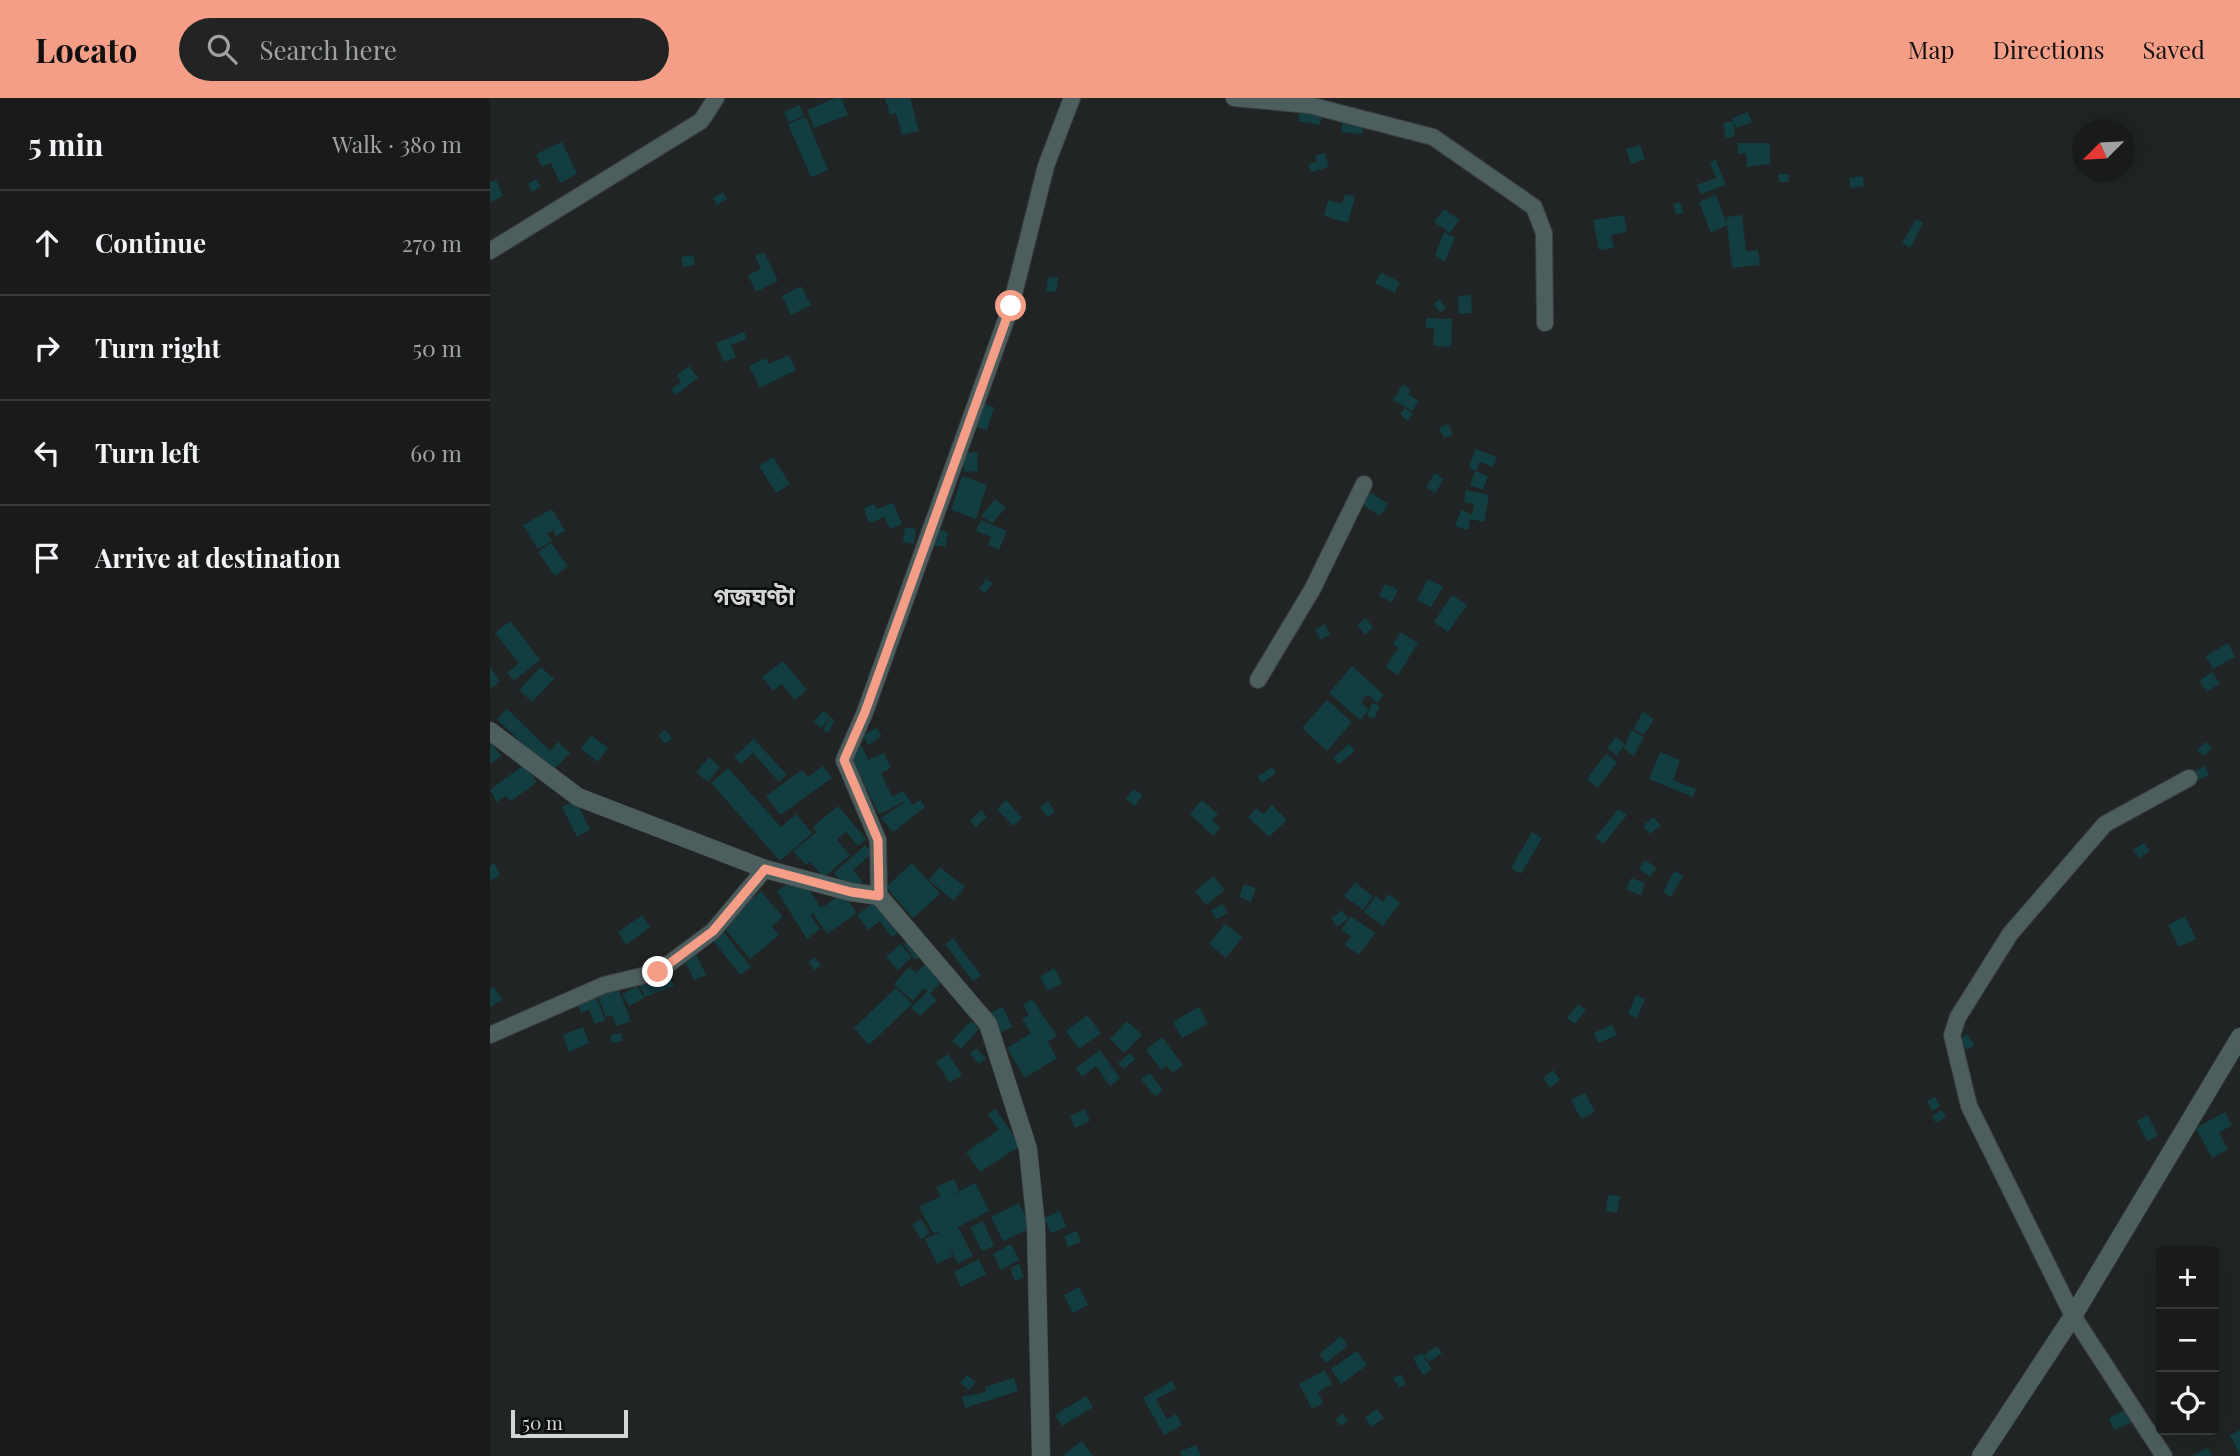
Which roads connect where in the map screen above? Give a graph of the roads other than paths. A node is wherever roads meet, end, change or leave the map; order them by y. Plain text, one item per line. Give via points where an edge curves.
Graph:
1 (716, 98) edge
2 (1072, 98) edge
3 (1234, 98) edge
4 (490, 251) edge
5 (1545, 323) dead end
6 (1364, 484) dead end
7 (1258, 680) dead end
8 (490, 731) edge
9 (2189, 778) dead end
10 (765, 869) junction
11 (879, 896) junction
12 (490, 1035) edge
13 (2240, 1037) edge
14 (2073, 1316) junction
15 (1041, 1456) edge
16 (1981, 1456) edge
17 (2164, 1456) edge

1 - 4 street via 701,121
2 - 11 street via 1046,166 1011,306 844,760 878,840
3 - 5 street via 1309,105 1433,137 1534,207 1544,233
6 - 7 street via 1312,590
8 - 10 street via 578,797
9 - 14 street via 2105,824 2010,934 1958,1017 1952,1035 1969,1106
10 - 11 street
10 - 12 street via 713,931 658,972 604,985
11 - 15 street via 988,1024 1028,1149 1035,1226
13 - 14 street
14 - 16 street
14 - 17 street

